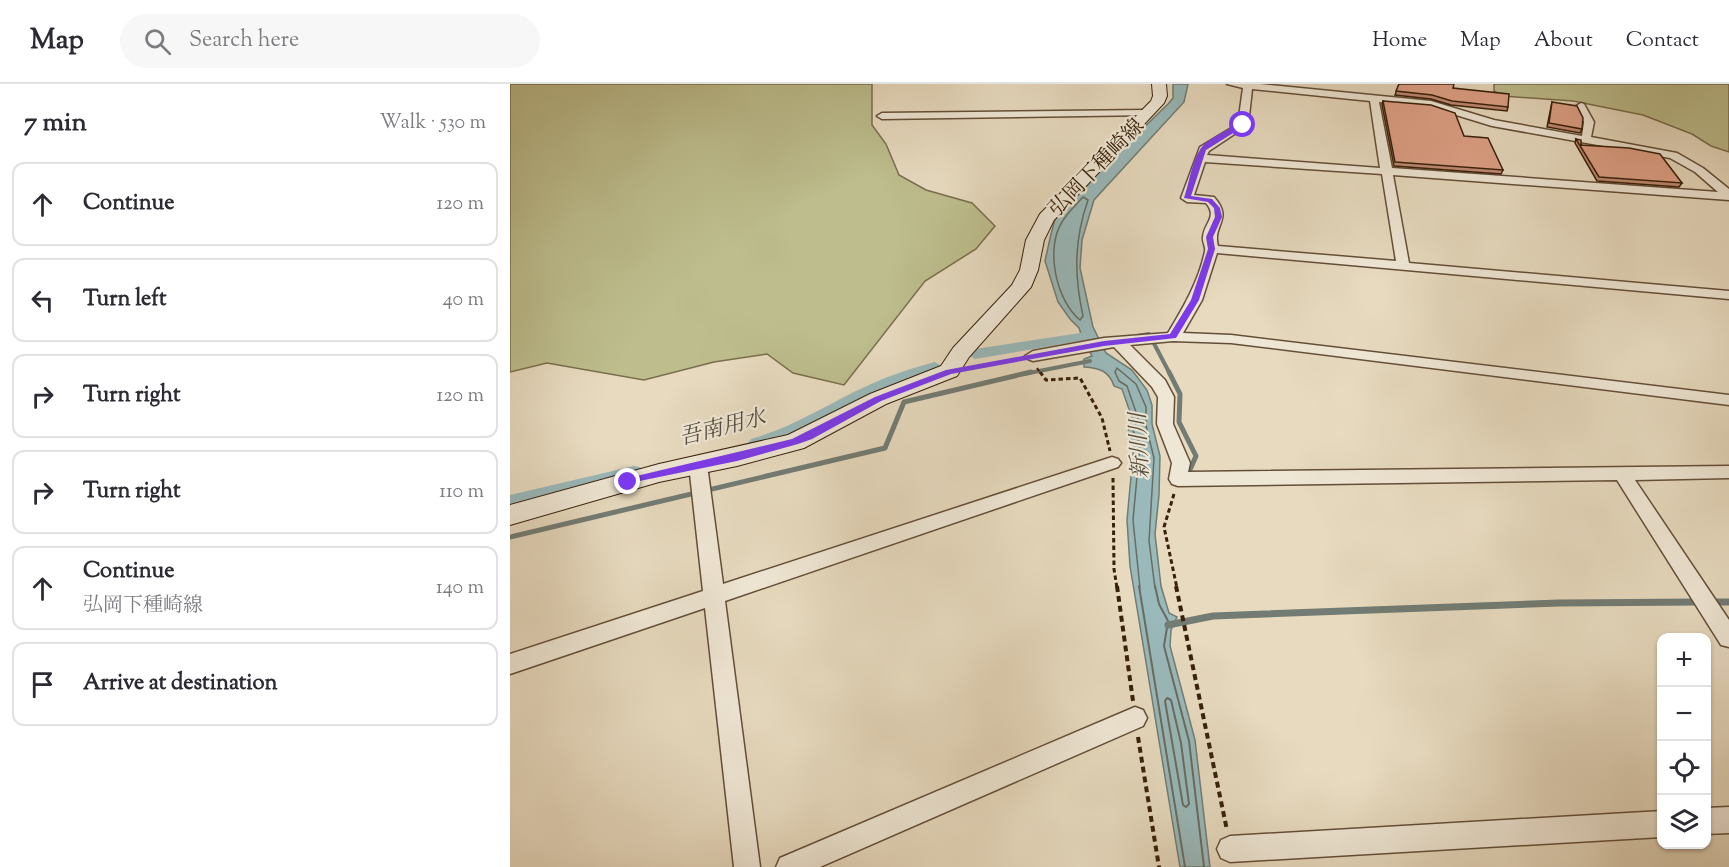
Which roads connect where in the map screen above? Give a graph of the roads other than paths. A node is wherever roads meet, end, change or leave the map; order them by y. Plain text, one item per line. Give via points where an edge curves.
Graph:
1 (1159, 84) edge
2 (1232, 84) edge
3 (1248, 86) junction
4 (1374, 98) junction
5 (1581, 106) dead end
6 (1148, 113) junction
7 (882, 116) dead end
8 (1586, 138) junction
9 (1200, 158) junction
10 (1386, 172) junction
11 (1729, 196) edge
12 (1212, 249) junction
13 (1403, 266) junction
14 (1729, 295) edge
15 (1165, 337) junction
16 (1111, 343) junction
17 (1033, 357) road end
18 (1729, 400) edge
19 (1112, 463) road end
20 (698, 465) junction
21 (1621, 472) junction
22 (1729, 472) edge
23 (510, 515) edge
24 (714, 596) junction
25 (1729, 638) edge
26 (510, 664) edge
27 (1135, 718) road end
28 (1729, 820) edge
29 (1711, 821) edge
30 (1657, 824) edge
31 (1230, 849) road end
32 (747, 867) edge
33 (789, 867) edge

1 - 6 main road, 弘岡下種崎線 via 1160,96
2 - 3 street
3 - 4 street
3 - 9 street via 1243,125 1213,141
4 - 8 street via 1431,104 1492,123
4 - 10 street
5 - 8 street via 1591,125
6 - 7 street
6 - 20 main road, 弘岡下種崎線 via 1046,218 1021,287 949,371 878,399 808,437
8 - 11 street via 1683,159
9 - 10 street
9 - 12 street via 1187,198 1210,200 1217,208 1218,217 1209,237
10 - 11 street
10 - 13 street
12 - 13 street
12 - 15 street via 1195,300
13 - 14 street
15 - 16 street
15 - 18 street via 1231,339
16 - 17 street
16 - 21 street via 1159,384 1166,397 1165,424 1182,463 1178,479
19 - 24 street
20 - 23 main road
20 - 24 street
21 - 22 street
21 - 25 street
24 - 26 street
24 - 32 street
27 - 33 street
28 - 29 street
30 - 31 street

